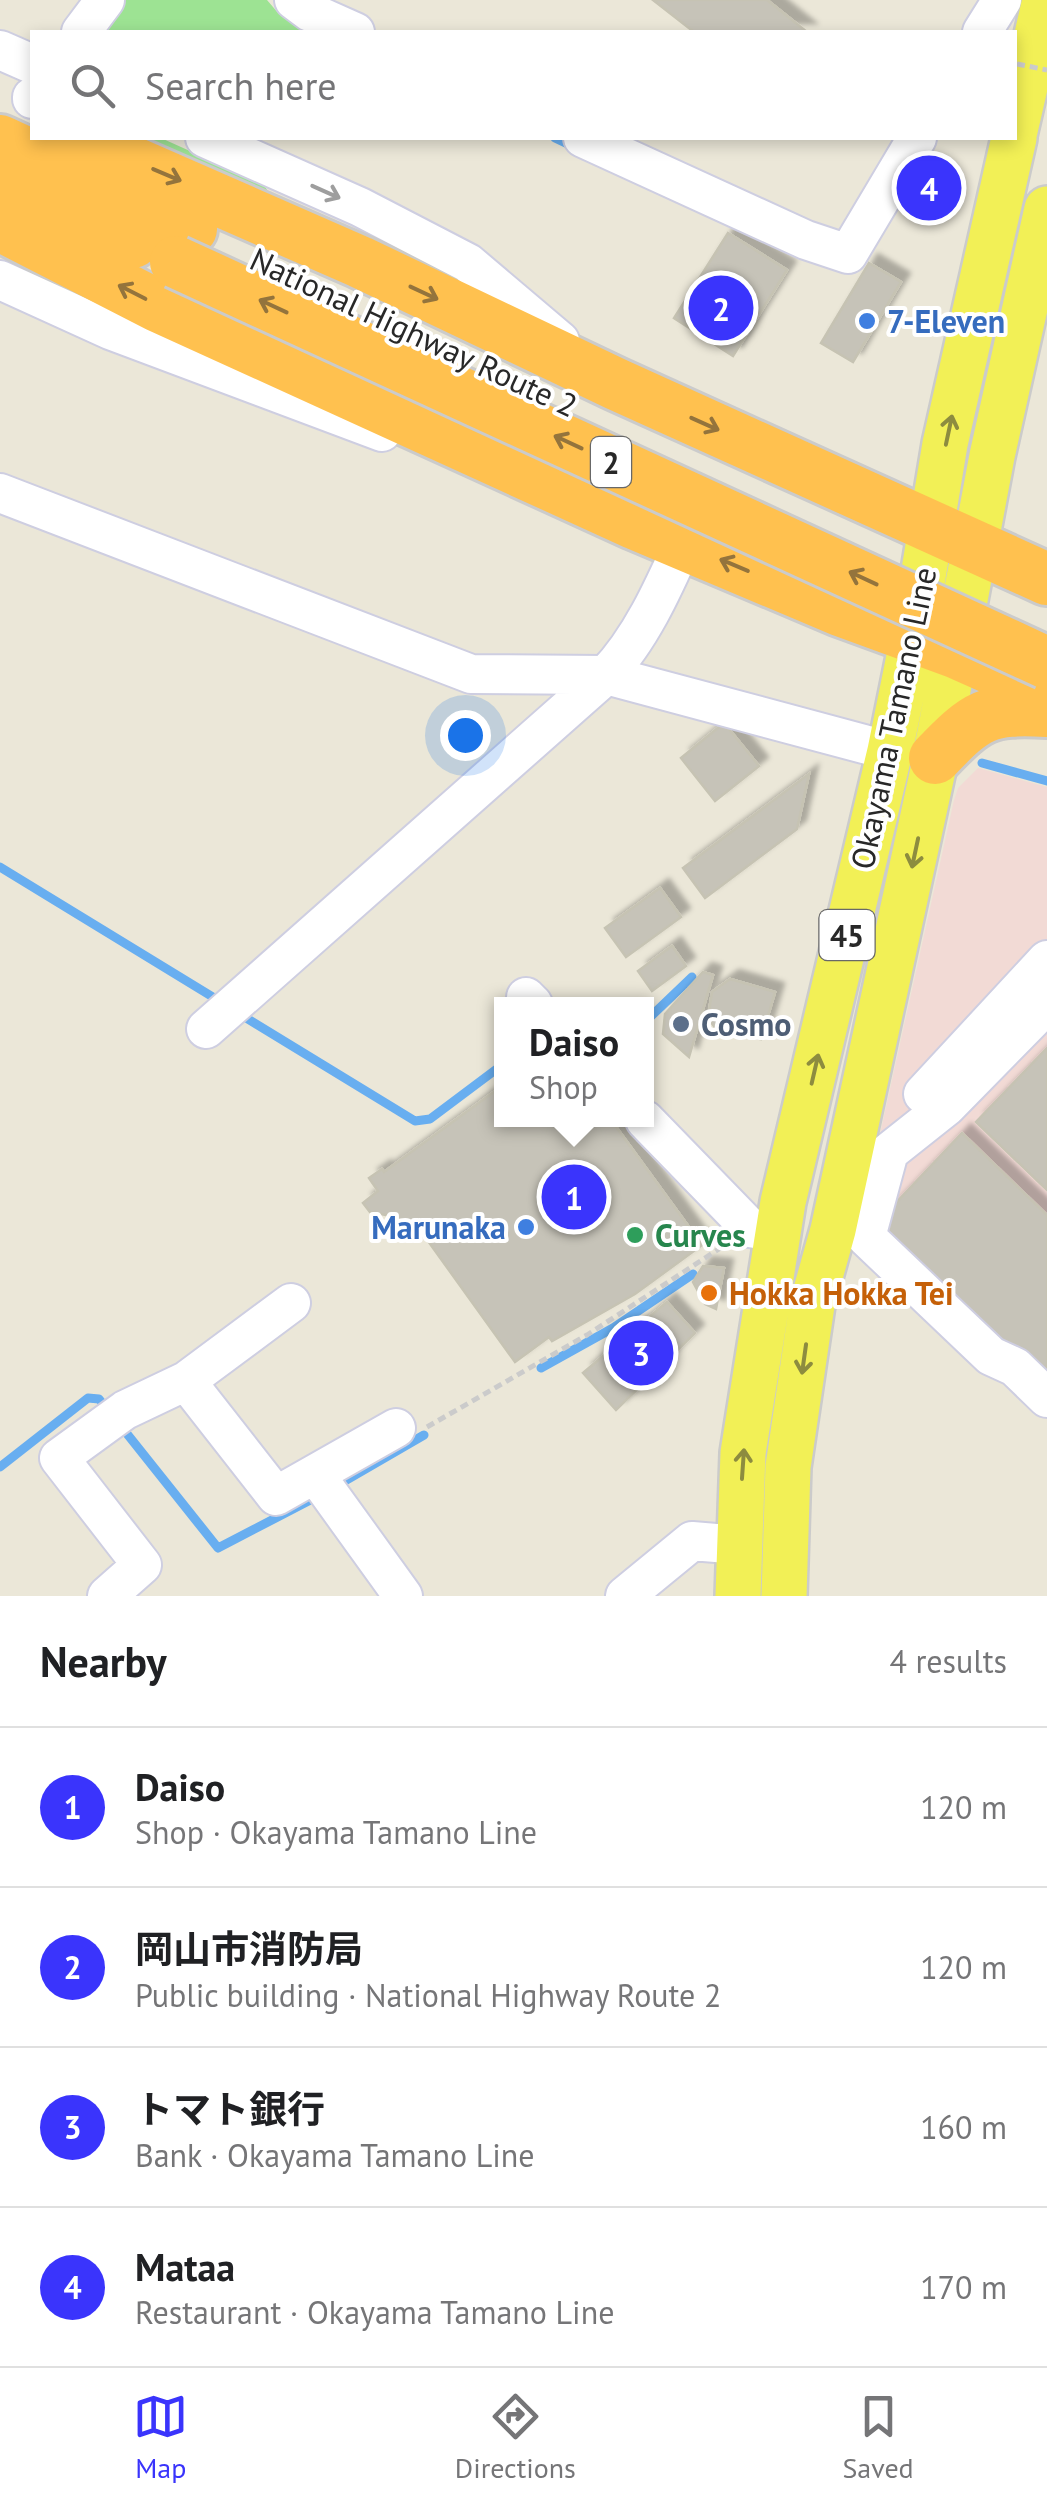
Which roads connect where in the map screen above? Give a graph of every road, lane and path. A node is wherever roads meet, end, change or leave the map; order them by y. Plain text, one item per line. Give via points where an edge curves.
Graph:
1 (106, 0) edge
2 (294, 0) edge
3 (1002, 0) edge
4 (1045, 0) edge
5 (83, 30) edge
6 (350, 30) edge
7 (983, 30) edge
8 (0, 50) edge
9 (30, 63) edge
10 (1017, 64) dead end
11 (1047, 70) edge
12 (0, 105) edge
13 (30, 118) edge
14 (1017, 123) edge
15 (81, 140) edge
16 (185, 140) edge
17 (209, 140) edge
18 (587, 140) edge
19 (917, 140) edge
20 (1013, 140) edge
21 (0, 141) edge
22 (0, 182) edge
23 (1047, 209) edge
24 (0, 225) edge
25 (304, 237) junction
26 (183, 245) junction
27 (0, 280) edge
28 (616, 384) junction
29 (0, 493) edge
30 (634, 523) junction
31 (952, 536) junction
32 (683, 544) junction
33 (1047, 580) edge
34 (1047, 624) edge
35 (934, 644) junction
36 (1047, 663) edge
37 (606, 675) junction
38 (1047, 693) edge
39 (1047, 711) edge
40 (913, 754) junction
41 (1044, 979) edge
42 (222, 1015) dead end
43 (918, 1114) junction
44 (653, 1127) edge
45 (801, 1130) junction
46 (852, 1138) junction
47 (764, 1231) junction
48 (849, 1234) junction
49 (291, 1303) dead end
50 (186, 1381) junction
51 (1047, 1398) edge
52 (396, 1428) joint
53 (323, 1485) junction
54 (740, 1546) junction
55 (107, 1596) edge
56 (403, 1596) edge
57 (625, 1596) edge
58 (738, 1596) edge
59 (784, 1596) edge

1 - 5 street
2 - 6 street
3 - 7 street
4 - 14 main road, Okayama Tamano Line / 45
8 - 9 street
10 - 11 path, bridge
12 - 13 highway
15 -> 25 highway
16 - 25 street via 266,180
17 -> 28 street via 468,263
18 - 19 street via 848,254
31 -> 20 main road, Okayama Tamano Line / 45 via 945,444
21 - 26 highway, National Highway Route 2 / 2
22 - 26 highway, National Highway Route 2 / 2
23 - 31 main road, Okayama Tamano Line / 45
30 -> 24 highway via 158,306
25 -> 28 highway
26 - 34 highway, National Highway Route 2 / 2
36 -> 26 highway, National Highway Route 2 / 2, bridge
27 - 30 street via 296,402
28 -> 31 highway
29 - 37 street via 472,674
30 - 32 highway
31 - 33 highway
31 - 35 main road, Okayama Tamano Line / 45
35 -> 32 highway
32 - 37 street
35 - 38 highway
35 - 40 main road, Okayama Tamano Line / 45
37 - 40 street
37 - 42 street
39 - 40 highway via 1004,709
45 -> 40 main road, Okayama Tamano Line / 45
40 -> 46 main road, Okayama Tamano Line / 45
41 - 43 street via 930,1088
43 - 46 street
43 - 48 street via 889,1152
44 - 47 street
45 - 46 street
45 - 47 main road, Okayama Tamano Line / 45
46 - 48 main road, Okayama Tamano Line / 45
47 - 52 path via 418,1432
54 -> 47 main road, Okayama Tamano Line / 45
48 - 51 street
48 -> 59 main road, Okayama Tamano Line / 45 via 812,1305 788,1467
49 - 50 street
50 - 53 street via 276,1496
50 - 55 street via 113,1418 59,1458 142,1565
52 - 53 street
53 - 56 street
54 - 57 street via 692,1541
54 - 58 main road, Okayama Tamano Line / 45

